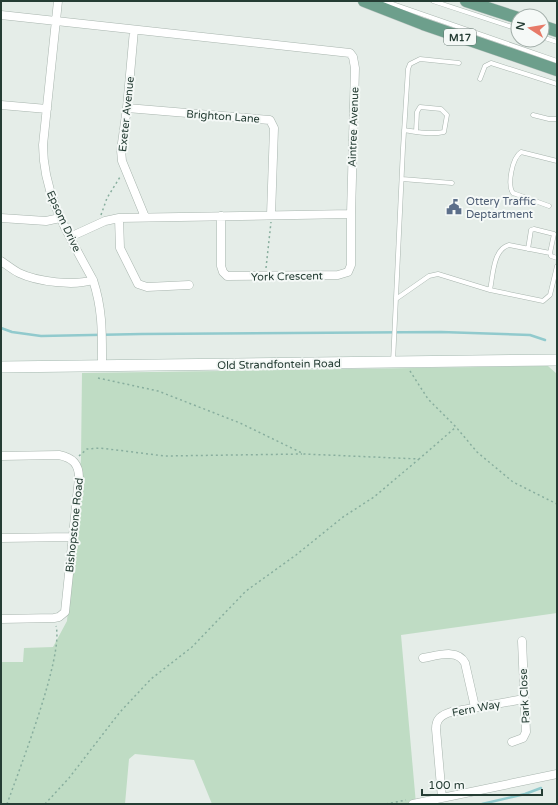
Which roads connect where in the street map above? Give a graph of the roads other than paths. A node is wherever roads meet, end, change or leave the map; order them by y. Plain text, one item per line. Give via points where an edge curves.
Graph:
1 (58, 1) edge
2 (364, 1) edge
3 (384, 1) edge
4 (433, 1) edge
5 (466, 1) edge
6 (1, 15) edge
7 (510, 15) edge
8 (56, 21) junction
9 (510, 26) edge
10 (134, 30) junction
11 (557, 61) edge
12 (459, 63) dead end
13 (557, 70) edge
14 (480, 79) dead end
15 (557, 84) edge
16 (1, 105) edge
17 (127, 108) junction
18 (47, 109) junction
19 (533, 115) dead end
20 (557, 119) edge
21 (404, 130) junction
22 (416, 132) junction
23 (557, 161) edge
24 (402, 179) junction
25 (452, 183) dead end
26 (548, 206) dead end
27 (351, 214) junction
28 (271, 215) junction
29 (222, 216) junction
30 (145, 217) junction
31 (1, 218) edge
32 (60, 218) junction
33 (119, 218) junction
34 (70, 237) junction
35 (528, 249) junction
36 (550, 253) junction
37 (557, 258) edge
38 (1, 261) edge
39 (557, 266) edge
40 (93, 280) junction
41 (189, 285) dead end
42 (490, 290) junction
43 (396, 299) junction
44 (557, 360) edge
45 (393, 362) junction
46 (102, 366) junction
47 (1, 367) edge
48 (1, 456) edge
49 (72, 537) junction
50 (1, 538) edge
51 (1, 619) edge
52 (522, 641) dead end
53 (423, 658) dead end
54 (524, 699) junction
55 (475, 707) junction
56 (512, 742) dead end
57 (557, 774) edge
58 (442, 798) junction
59 (413, 804) edge

1 - 8 street, Epsom Drive
2 - 13 main road, M17
3 - 11 lane
4 - 9 lane
5 - 7 main road
6 - 8 street, Aintree Avenue
8 - 10 street, Aintree Avenue
8 - 18 street, Epsom Drive
10 - 17 street, Exeter Avenue
10 - 27 street, Aintree Avenue via 350,52 355,68
12 - 21 lane via 420,59 410,64
14 - 15 lane via 485,66 491,63
16 - 18 street
17 - 28 street, Brighton Lane via 270,120 274,128
17 - 30 street, Exeter Avenue via 121,150 122,162
18 - 32 street, Epsom Drive via 43,145 44,169 50,196
19 - 20 lane
21 - 22 lane
21 - 24 lane
22 - 22 lane via 444,132 447,115 441,109 420,107 417,112
23 - 26 lane via 521,152 516,158 510,180 510,189 513,193
24 - 25 lane
24 - 43 lane
27 - 28 street
27 - 29 street, York Crescent via 351,264 348,272 338,275 235,277 227,276 221,266
28 - 29 street
29 - 30 street
30 - 33 street
31 - 32 street via 46,221
32 - 34 street, Epsom Drive
33 - 34 street
33 - 41 street via 120,248 138,284 147,288
34 - 40 street, Epsom Drive
35 - 36 lane
35 - 36 lane via 531,230 534,229 554,234
35 - 42 lane via 509,245 500,249
36 - 37 lane
38 - 40 street via 20,274 30,277 67,284 82,284
39 - 42 lane via 550,295 543,301
40 - 46 street, Epsom Drive via 102,323
42 - 43 lane via 433,274
43 - 45 lane
44 - 45 street, Old Strandfontein Road
45 - 46 street, Old Strandfontein Road
46 - 47 street, Old Strandfontein Road
48 - 49 street, Bishopstone Road via 59,455 74,461 79,478
49 - 50 street
49 - 51 street, Bishopstone Road via 66,609 58,616
52 - 54 street, Park Close
53 - 55 street via 452,653 461,657 466,662
54 - 55 street, Fern Way
54 - 56 street, Park Close via 525,736
55 - 58 street, Fern Way via 445,714 437,721
57 - 58 street
58 - 59 street

